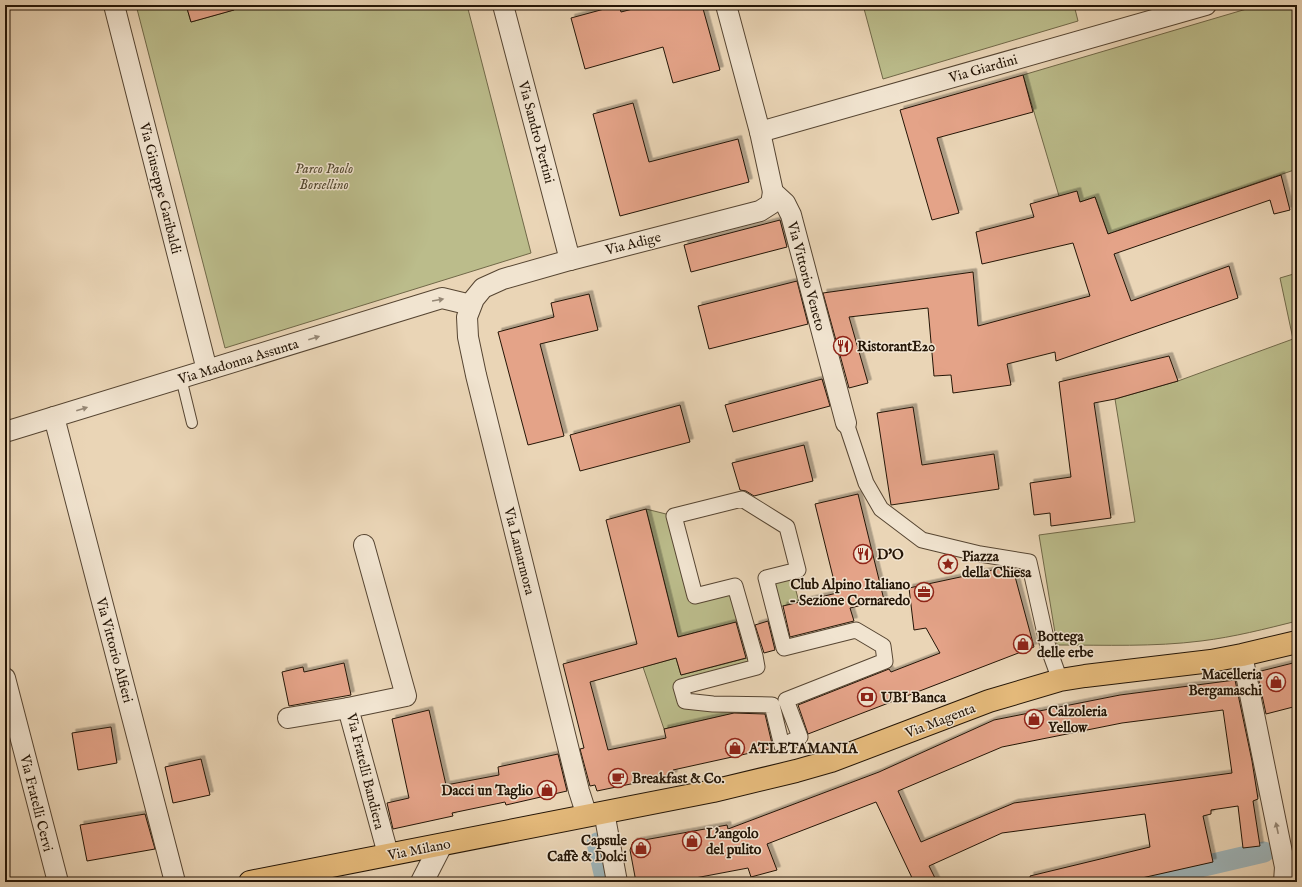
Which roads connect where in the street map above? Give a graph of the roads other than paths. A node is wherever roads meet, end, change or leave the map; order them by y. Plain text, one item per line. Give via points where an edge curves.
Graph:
1 (114, 5) edge
2 (503, 5) edge
3 (726, 5) edge
4 (1206, 5) edge
5 (760, 132) junction
6 (773, 192) junction
7 (570, 260) junction
8 (483, 288) joint
9 (472, 306) junction
10 (207, 370) junction
11 (181, 378) junction
12 (54, 418) junction
13 (192, 423) dead end
14 (846, 423) joint
15 (5, 432) edge
16 (364, 545) dead end
17 (735, 586) joint
18 (1297, 642) edge
19 (1242, 655) junction
20 (5, 678) edge
21 (1060, 680) junction
22 (348, 708) junction
23 (288, 718) dead end
24 (595, 814) junction
25 (441, 845) junction
26 (388, 854) junction
27 (1289, 871) edge
28 (58, 882) edge
29 (175, 882) edge
30 (250, 882) edge
31 (422, 882) edge
32 (617, 882) edge

1 - 10 street, Via Giuseppe Garibaldi
2 - 7 street, Via Sandro Pertini
3 - 5 street
4 - 5 street, Via Giardini
5 - 6 street
6 - 7 street, Via Adige via 771,204 760,211
6 - 14 street, Via Vittorio Veneto via 785,203 791,215
7 - 8 street, Via Adige via 503,279
8 - 9 street, Via Lamarmora
10 -> 9 street, Via Madonna Assunta via 442,298
9 - 24 street, Via Lamarmora via 467,317 468,338 579,791
10 - 11 street, Via Madonna Assunta
12 -> 11 street, Via Madonna Assunta
11 - 13 lane
12 - 15 street, Via Madonna Assunta
12 - 29 street, Via Vittorio Alfieri
14 - 21 street via 866,483 881,508 922,540 980,554 1029,562 1048,647
16 - 22 street, Via Fratelli Bandiera via 406,696
17 - 17 street via 756,667 681,687 685,701 772,705 782,746 800,737 786,700 886,661 883,646 856,630 784,648 766,578 798,570 787,527 742,499 674,516 695,596
18 - 19 main road, Via Magenta
19 - 21 main road, Via Magenta
27 -> 19 street
20 - 28 street, Via Fratelli Cervi
21 - 24 main road, Via Magenta via 989,701 831,761 713,791
22 - 23 street
22 - 26 street, Via Fratelli Bandiera
24 - 25 main road, Via Milano
24 - 32 street, Via Lamarmora
25 - 26 main road, Via Milano
25 - 31 street
26 - 30 main road, Via Milano

